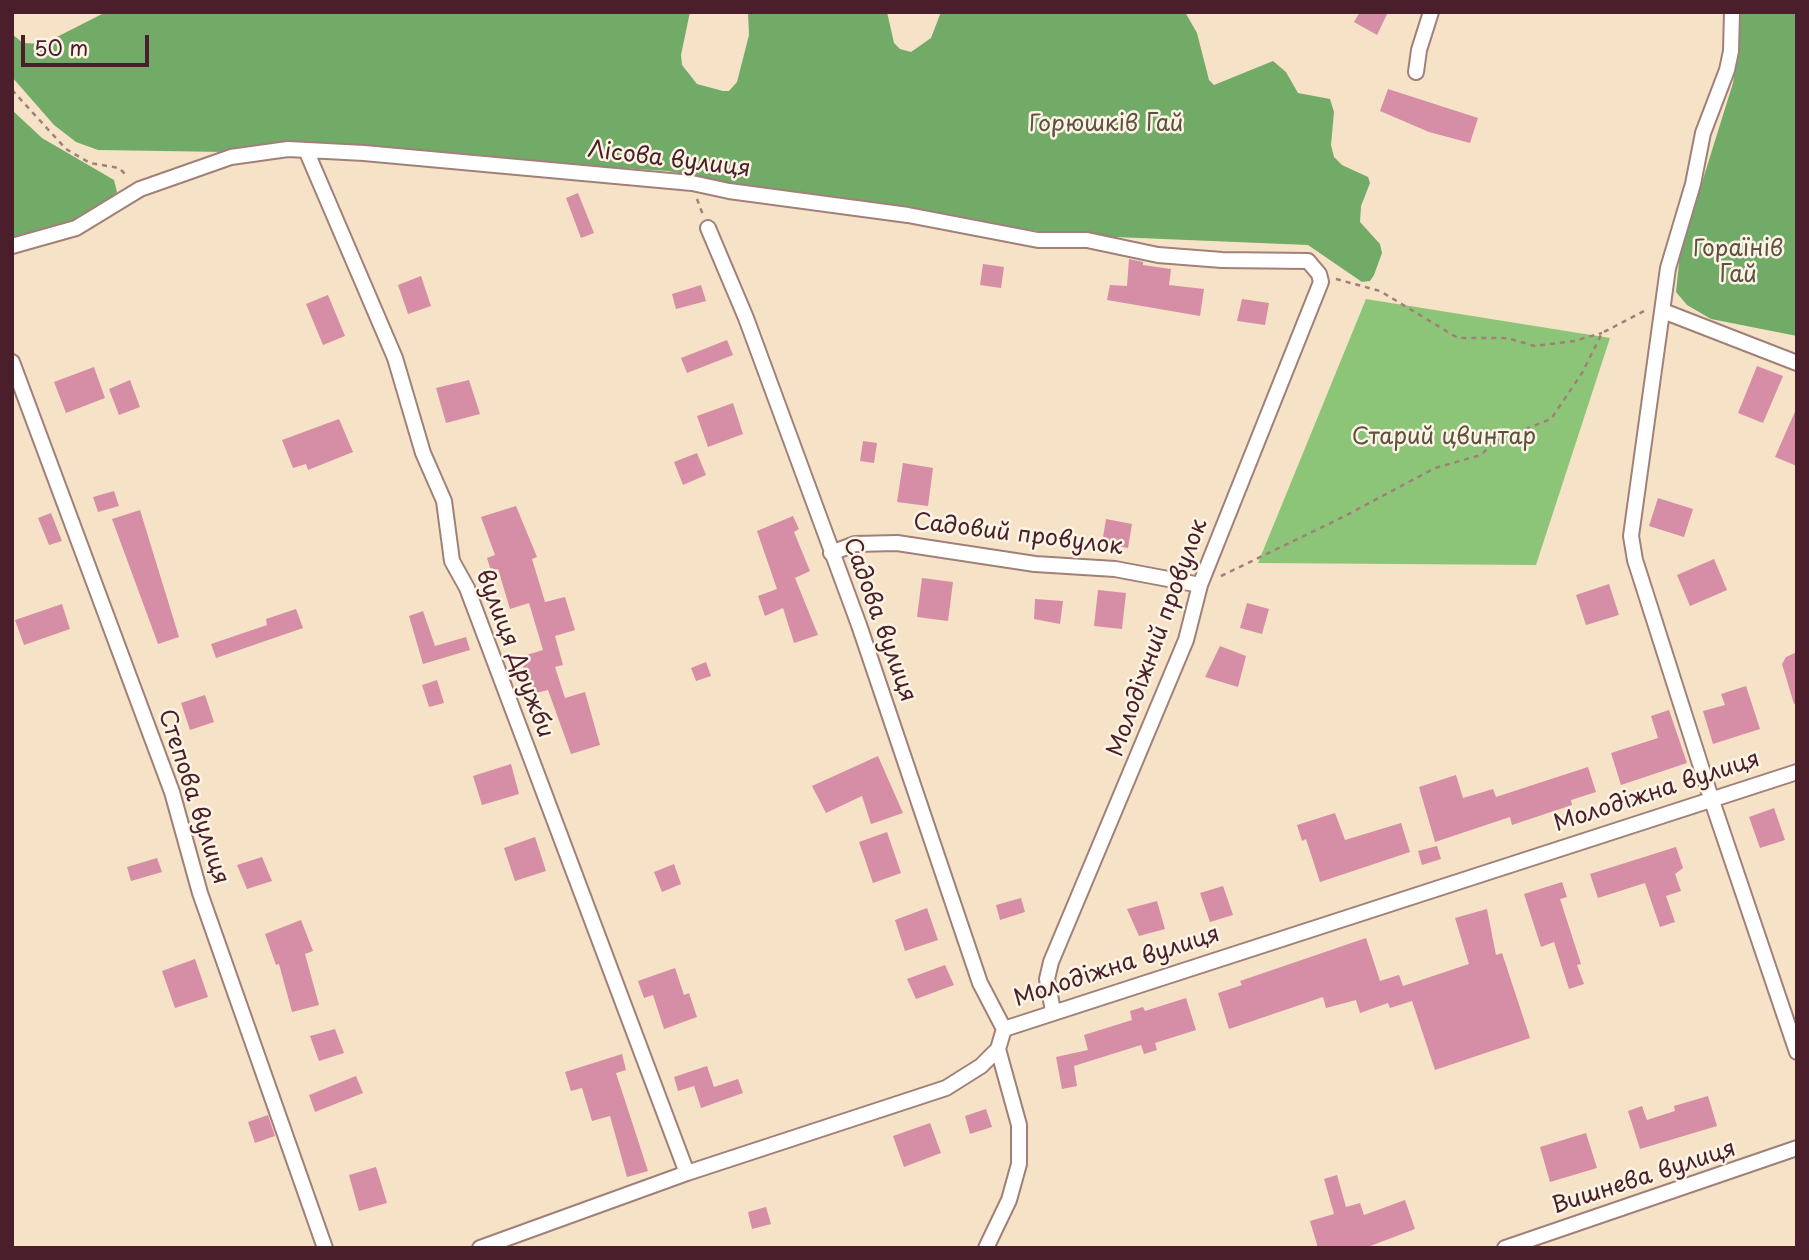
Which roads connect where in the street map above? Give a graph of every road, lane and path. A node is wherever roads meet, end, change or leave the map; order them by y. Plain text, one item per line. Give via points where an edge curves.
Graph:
1 (1431, 12) edge
2 (1732, 12) edge
3 (1416, 72) dead end
4 (12, 90) edge
5 (306, 150) junction
6 (692, 183) junction
7 (140, 189) junction
8 (708, 228) joint
9 (12, 246) edge
10 (1320, 278) junction
11 (1663, 310) junction
12 (1602, 332) junction
13 (12, 362) edge
14 (1797, 363) edge
15 (831, 553) junction
16 (1200, 584) junction
17 (1797, 772) edge
18 (1711, 798) junction
19 (1053, 1011) junction
20 (1004, 1028) junction
21 (998, 1049) junction
22 (1797, 1052) edge
23 (1797, 1148) edge
24 (687, 1173) junction
25 (325, 1248) edge
26 (480, 1248) edge
27 (986, 1248) edge
28 (1505, 1248) edge

1 - 3 street
2 - 11 street via 1729,60 1703,133 1671,258
4 - 7 path via 66,149 90,163 119,169
5 - 6 street, Лісова вулиця
5 - 7 street, Лісова вулиця via 231,157
5 - 24 street, вулиця Дружби via 395,358 423,453 444,500 452,561 467,588
6 - 8 path
6 - 10 street, Лісова вулиця via 908,215 1038,240 1087,240 1158,255 1222,261 1308,261
7 - 9 street, Лісова вулиця via 76,228
8 - 15 street, Садова вулиця via 746,318
10 - 12 path via 1380,291 1458,338 1507,338 1535,346
10 - 16 street, Молодіжний провулок
11 - 12 path via 1642,310
11 - 14 street
11 - 18 street via 1631,536
12 - 16 path via 1551,419 1495,441 1481,455 1435,468
13 - 25 street, Степова вулиця via 172,792 200,893
15 - 16 street, Садовий провулок via 855,544 897,543
15 - 20 street, Садова вулиця via 980,983
16 - 19 street, Молодіжний провулок via 1186,640 1051,962 1047,979
17 - 18 street, Молодіжна вулиця
18 - 19 street, Молодіжна вулиця
18 - 22 street
19 - 20 street, Молодіжна вулиця
20 - 21 street, Молодіжна вулиця
21 - 24 street via 970,1075 946,1087
21 - 27 street via 1019,1125 1019,1164 1009,1200
23 - 28 street, Вишнева вулиця
24 - 26 street

